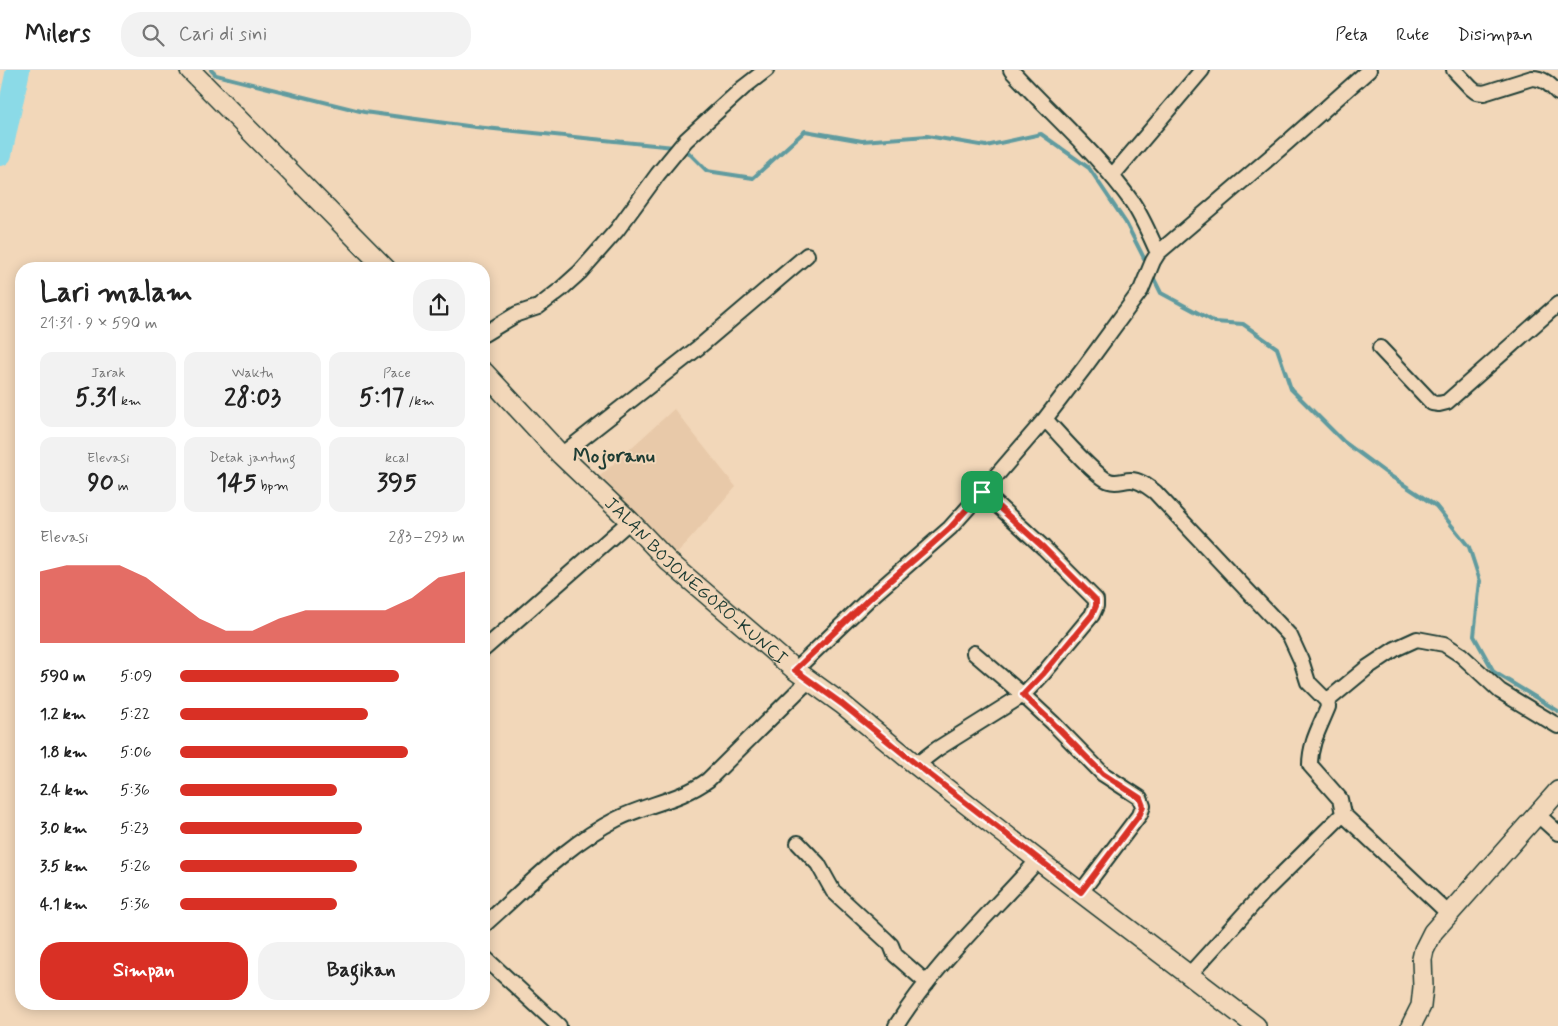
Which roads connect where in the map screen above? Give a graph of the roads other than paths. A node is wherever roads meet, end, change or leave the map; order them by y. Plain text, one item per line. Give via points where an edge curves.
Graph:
1 (190, 70) edge
2 (766, 70) edge
3 (1011, 70) edge
4 (1202, 70) edge
5 (1369, 70) edge
6 (1454, 70) edge
7 (1558, 93) edge
8 (1112, 176) junction
9 (807, 255) dead end
10 (1156, 257) junction
11 (379, 262) edge
12 (1558, 304) edge
13 (490, 330) edge
14 (1380, 348) dead end
15 (490, 378) edge
16 (1045, 419) junction
17 (561, 455) junction
18 (982, 492) junction
19 (630, 521) junction
20 (490, 644) edge
21 (974, 653) dead end
22 (801, 676) junction
23 (1023, 695) junction
24 (1327, 701) junction
25 (1558, 726) edge
26 (916, 764) junction
27 (1558, 791) edge
28 (1343, 814) junction
29 (1538, 815) junction
30 (1558, 833) edge
31 (798, 844) dead end
32 (1038, 860) junction
33 (1081, 892) junction
34 (1449, 914) junction
35 (490, 920) edge
36 (490, 962) edge
37 (1189, 975) junction
38 (927, 983) junction
39 (560, 1026) edge
40 (896, 1026) edge
41 (1256, 1026) edge
42 (1411, 1026) edge

1 - 11 main road
2 - 13 street via 686,140 617,230 580,272 538,307 517,314
3 - 8 street
4 - 8 street
5 - 10 street
6 - 7 street via 1476,92 1496,91 1538,78 1548,82
8 - 10 street via 1140,216
9 - 17 street via 699,347
10 - 16 street via 1141,290
12 - 14 street via 1447,402 1439,404 1432,403
15 - 17 main road, JALAN BOJONEGORO-KUNCI
16 - 18 street
16 - 24 street via 1108,481 1121,483 1132,480 1155,492 1290,636 1308,682
17 - 19 main road, JALAN BOJONEGORO-KUNCI
18 - 22 street via 943,534 871,597
18 - 23 street via 1096,600 1092,615
19 - 20 street
19 - 22 main road, JALAN BOJONEGORO-KUNCI via 668,561
21 - 23 street
22 - 26 main road, JALAN BOJONEGORO-KUNCI via 842,704
22 - 35 street via 708,780 688,793 634,811 599,829 555,862
23 - 26 street
23 - 33 street via 1103,774 1140,798 1143,806
24 - 25 street via 1395,649 1417,639 1444,644 1462,655 1500,691
24 - 28 street via 1328,707 1310,752 1310,765 1340,799
26 - 32 main road, JALAN BOJONEGORO-KUNCI
27 - 29 main road
28 - 34 street
28 - 37 street via 1264,892
29 - 30 street
29 - 34 main road
31 - 38 street via 818,864 833,891
32 - 33 main road, JALAN BOJONEGORO-KUNCI
32 - 38 street
33 - 37 main road, JALAN BOJONEGORO-KUNCI
34 - 42 main road via 1433,932 1424,950 1421,1006
36 - 39 street
37 - 41 main road, JALAN BOJONEGORO-KUNCI
38 - 40 street

